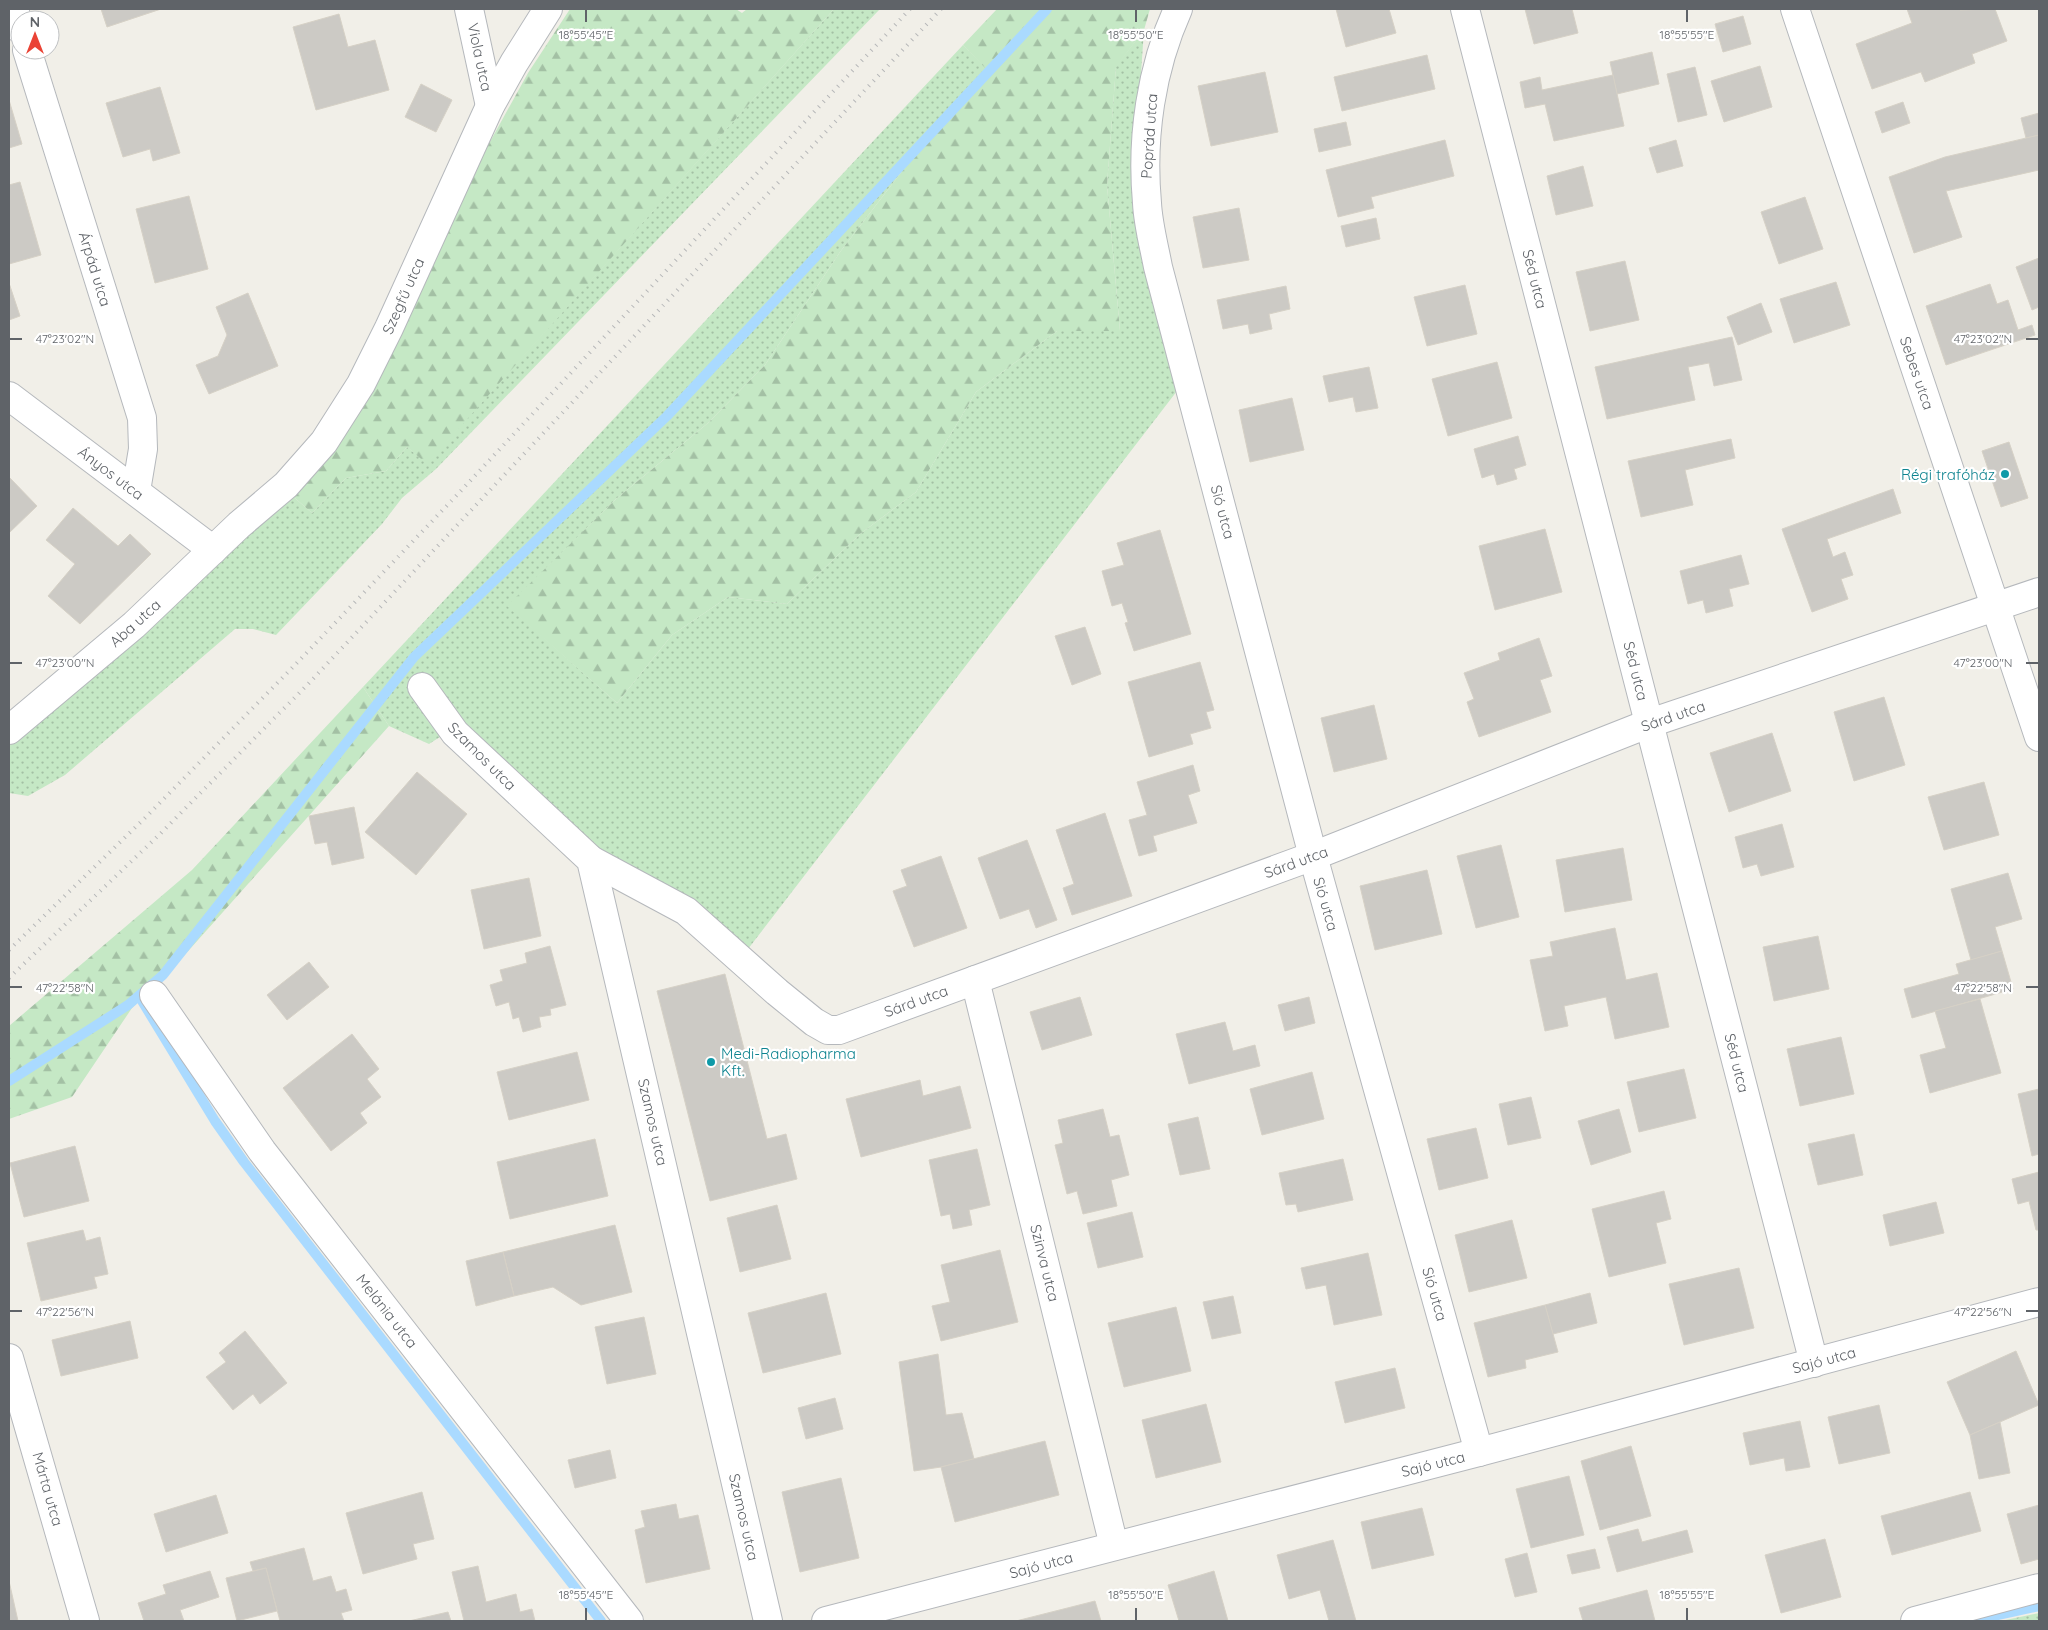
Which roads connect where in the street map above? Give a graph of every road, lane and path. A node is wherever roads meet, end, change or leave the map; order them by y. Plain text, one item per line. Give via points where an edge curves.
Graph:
1 (469, 9) edge
2 (548, 9) edge
3 (1178, 9) edge
4 (1465, 9) edge
5 (1794, 9) edge
6 (30, 60) edge
7 (490, 106) junction
8 (1158, 266) joint
9 (9, 396) edge
10 (136, 491) junction
11 (212, 550) junction
12 (2035, 589) edge
13 (1996, 607) junction
14 (422, 687) dead end
15 (1650, 723) junction
16 (9, 730) edge
17 (2039, 736) edge
18 (1313, 856) junction
19 (591, 860) junction
20 (975, 980) junction
21 (154, 995) dead end
22 (2039, 1302) edge
23 (9, 1358) edge
24 (1814, 1363) junction
25 (1480, 1452) junction
26 (1114, 1546) junction
27 (2039, 1588) edge
28 (86, 1621) edge
29 (629, 1621) edge
30 (768, 1621) edge
31 (826, 1621) edge
32 (1914, 1621) edge

1 - 7 street, Viola utca
2 - 7 street, Szegfű utca
3 - 8 street, Poprád utca via 1164,40 1153,79 1145,162 1147,204
4 - 15 street, Séd utca
5 - 13 street, Sebes utca
6 - 10 street, Árpád utca via 142,418 143,449
7 - 11 street, Szegfű utca via 389,328 324,442 286,485
8 - 18 street, Sió utca
9 - 10 street, Ányos utca
10 - 11 street, Ányos utca
11 - 16 street, Aba utca via 134,625
12 - 13 street, Sárd utca
13 - 15 street, Sárd utca
13 - 17 street, Sebes utca
14 - 19 street, Szamos utca via 456,733
15 - 18 street, Sárd utca
15 - 24 street, Séd utca
18 - 20 street, Sárd utca
18 - 25 street, Sió utca
19 - 20 street, Sárd utca via 686,911 777,992 828,1030 839,1030
19 - 30 street, Szamos utca
20 - 26 street, Szinva utca
21 - 29 street, Melánia utca via 262,1150
22 - 24 street, Sajó utca
23 - 28 street, Márta utca
24 - 25 street, Sajó utca
25 - 26 street, Sajó utca
26 - 31 street, Sajó utca
27 - 32 street

